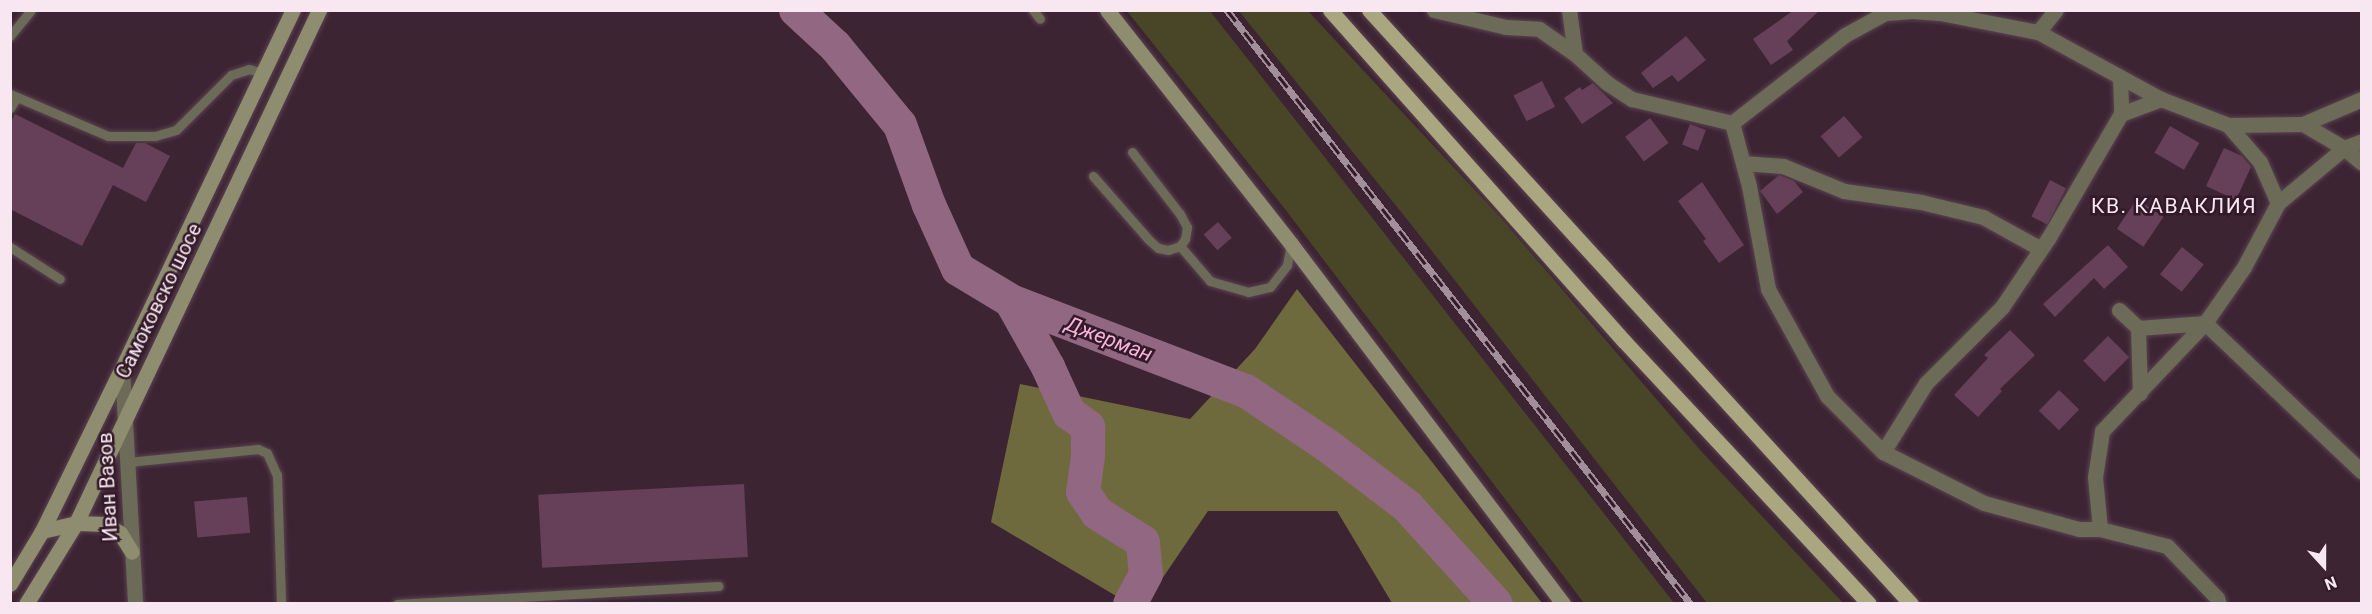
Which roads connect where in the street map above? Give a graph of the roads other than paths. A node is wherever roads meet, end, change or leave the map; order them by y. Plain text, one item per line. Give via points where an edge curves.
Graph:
1 (31, 10) edge
2 (292, 10) edge
3 (319, 10) edge
4 (1033, 10) edge
5 (1107, 10) edge
6 (1330, 10) edge
7 (1369, 10) edge
8 (1434, 10) edge
9 (1569, 10) edge
10 (2056, 10) edge
11 (1884, 12) edge
12 (1040, 19) dead end
13 (2038, 32) junction
14 (10, 36) edge
15 (1575, 54) junction
16 (263, 73) junction
17 (2120, 76) junction
18 (14, 95) edge
19 (2160, 99) junction
20 (2361, 99) edge
21 (10, 108) edge
22 (2121, 114) junction
23 (1732, 123) junction
24 (2303, 124) junction
25 (2228, 125) junction
26 (2361, 141) edge
27 (2344, 148) junction
28 (1132, 152) dead end
29 (1743, 163) junction
30 (2361, 163) edge
31 (1093, 176) dead end
32 (2278, 203) junction
33 (1291, 244) junction
34 (1180, 246) junction
35 (10, 247) edge
36 (2041, 249) junction
37 (60, 279) dead end
38 (2119, 310) dead end
39 (2205, 323) junction
40 (2138, 328) junction
41 (122, 368) junction
42 (2140, 393) junction
43 (126, 418) junction
44 (1883, 452) junction
45 (128, 462) junction
46 (2361, 472) edge
47 (76, 524) junction
48 (2100, 529) junction
49 (42, 531) junction
50 (132, 552) junction
51 (10, 584) edge
52 (718, 586) dead end
53 (26, 603) edge
54 (135, 603) edge
55 (280, 603) edge
56 (398, 603) edge
57 (1563, 603) edge
58 (1869, 603) edge
59 (1911, 603) edge
60 (2219, 603) edge

1 - 14 lane
2 - 16 main road, Самоковско шосе
3 - 43 main road, Самоковско шосе
4 - 12 lane
5 - 33 main road
6 - 58 main road via 1624,341
7 - 59 main road
8 - 15 street via 1506,27 1539,29
9 - 15 street
10 - 13 street
11 - 13 street via 1940,13
11 - 23 street via 1845,35
13 - 17 street
15 - 23 street via 1632,99
16 - 18 lane via 249,69 231,75 176,130 155,136 108,136
16 - 41 main road, Самоковско шосе
17 - 19 street
17 - 22 street
18 - 21 lane
19 - 22 street
19 - 25 street
20 - 24 street
22 - 36 street
23 - 29 street
24 - 25 street
24 - 27 street
25 - 32 street via 2260,162
26 - 27 street
27 - 30 street
27 - 32 street
28 - 34 lane via 1180,214 1186,227
29 - 36 street via 1783,166 1845,191 1921,202 1983,217
29 - 44 street via 1768,289 1827,396
31 - 34 lane via 1158,248
32 - 39 street via 2244,267
33 - 34 lane via 1281,277 1270,287 1248,292 1210,281
33 - 57 main road
35 - 37 lane
36 - 44 street via 2002,307 1926,384
38 - 40 street
39 - 40 street
39 - 42 street
39 - 46 street
40 - 42 street
41 - 43 street, Иван Вазов
41 - 49 main road, Самоковско шосе
42 - 48 street via 2102,431 2094,477
43 - 45 street, Иван Вазов
43 - 47 main road, Самоковско шосе
44 - 48 street via 1984,503 2079,529
45 - 50 street, Иван Вазов
45 - 55 lane via 258,449 267,453 277,475
47 - 49 main road
47 - 50 main road via 106,524 120,533
47 - 53 main road, Самоковско шосе
48 - 60 street via 2167,546
49 - 51 main road, Самоковско шосе
50 - 54 street, Иван Вазов
52 - 56 lane

